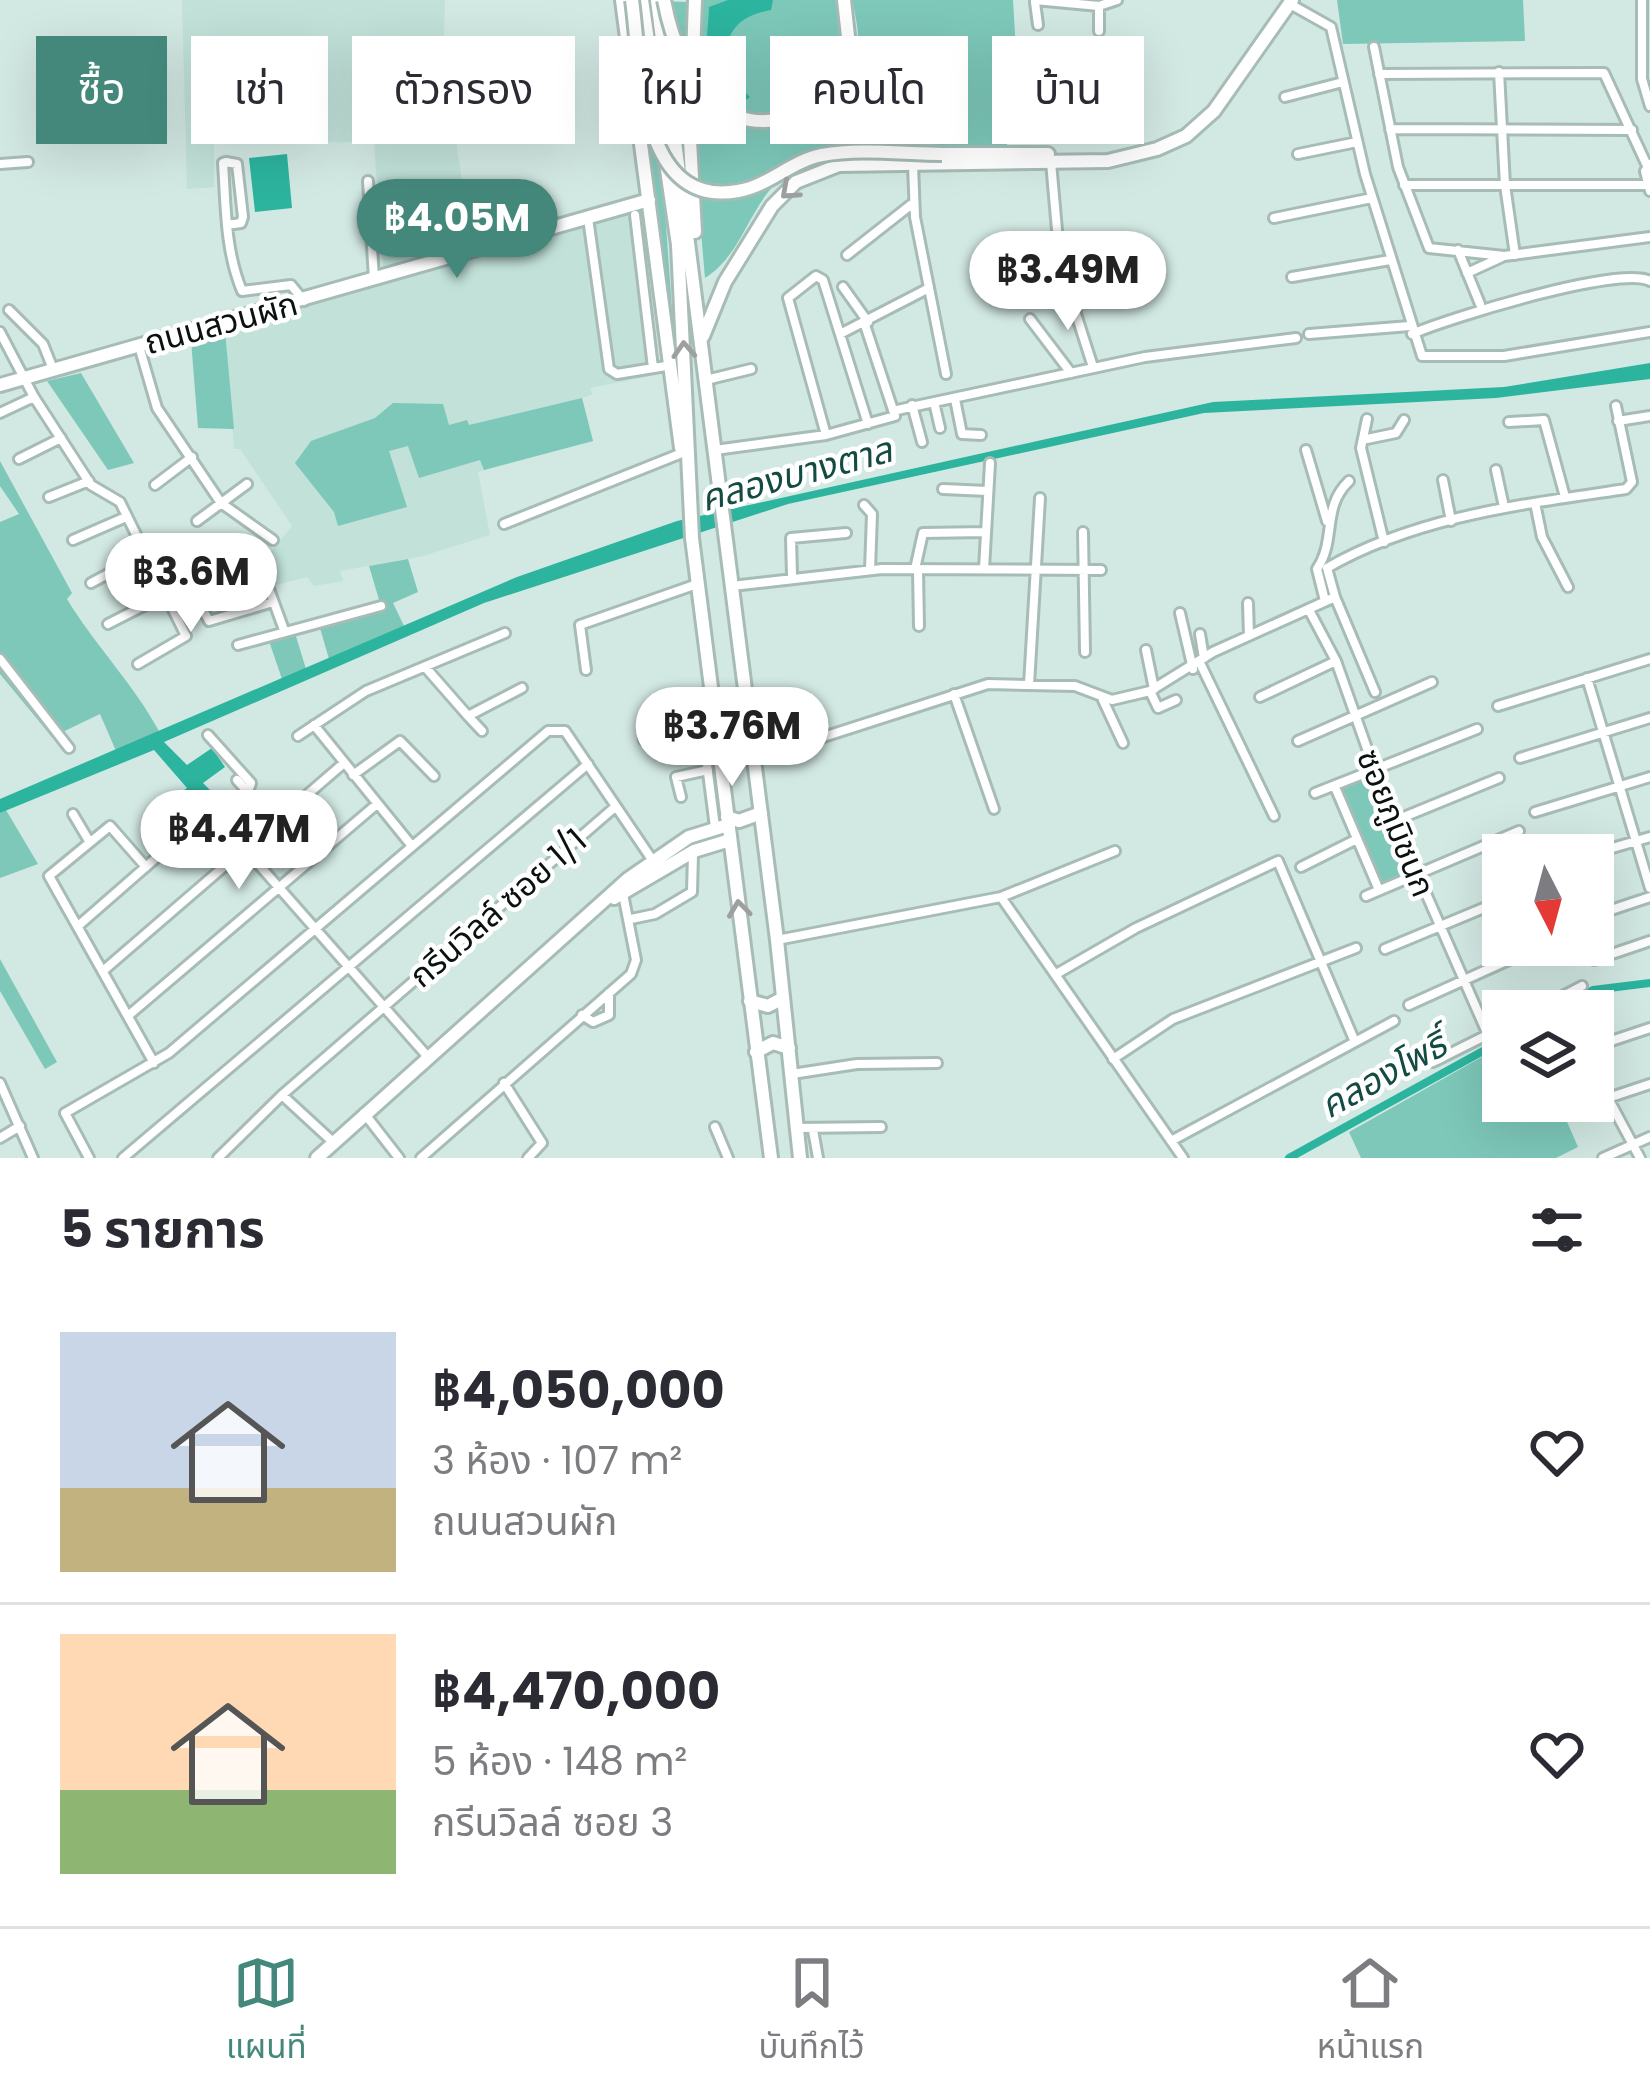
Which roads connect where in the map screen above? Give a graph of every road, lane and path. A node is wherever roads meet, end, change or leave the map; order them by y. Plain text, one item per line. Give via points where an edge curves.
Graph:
1 (622, 0) edge
2 (632, 0) edge
3 (642, 0) edge
4 (660, 0) edge
5 (695, 0) edge
6 (844, 0) edge
7 (1117, 0) edge
8 (1642, 0) edge
9 (1035, 1) edge
10 (1290, 2) edge
11 (1099, 6) junction
12 (1646, 14) edge
13 (1038, 25) dead end
14 (1099, 31) dead end
15 (1374, 47) dead end
16 (1499, 72) junction
17 (1379, 74) junction
18 (1343, 82) junction
19 (1285, 97) dead end
20 (1650, 106) edge
21 (1390, 128) junction
22 (1502, 128) junction
23 (1632, 130) junction
24 (1357, 142) junction
25 (1298, 154) dead end
26 (1108, 161) junction
27 (28, 162) dead end
28 (1051, 162) junction
29 (0, 164) edge
30 (913, 164) junction
31 (1648, 169) edge
32 (368, 182) dead end
33 (1404, 185) junction
34 (1504, 185) junction
35 (1647, 188) edge
36 (1372, 198) junction
37 (649, 200) junction
38 (914, 203) junction
39 (635, 214) dead end
40 (588, 218) junction
41 (1274, 218) dead end
42 (226, 225) junction
43 (1650, 237) edge
44 (1458, 250) junction
45 (1515, 254) junction
46 (847, 255) dead end
47 (1504, 256) junction
48 (1390, 260) junction
49 (1466, 273) junction
50 (1292, 277) dead end
51 (694, 279) junction
52 (374, 280) junction
53 (1650, 281) edge
54 (843, 287) dead end
55 (929, 288) junction
56 (304, 301) junction
57 (1480, 304) dead end
58 (9, 310) dead end
59 (1030, 319) dead end
60 (867, 323) junction
61 (1411, 330) junction
62 (0, 332) edge
63 (1650, 332) edge
64 (840, 334) junction
65 (1309, 334) dead end
66 (1296, 338) dead end
67 (701, 343) junction
68 (139, 346) junction
69 (660, 367) junction
70 (1093, 368) junction
71 (751, 369) dead end
72 (54, 370) junction
73 (1071, 373) junction
74 (946, 374) dead end
75 (24, 378) junction
76 (706, 380) junction
77 (0, 385) edge
78 (34, 398) junction
79 (955, 399) junction
80 (934, 402) junction
81 (912, 405) junction
82 (1616, 406) dead end
83 (897, 410) junction
84 (0, 412) edge
85 (1650, 416) edge
86 (1367, 419) dead end
87 (1404, 420) dead end
88 (1618, 421) junction
89 (1509, 422) dead end
90 (868, 424) junction
91 (940, 428) dead end
92 (826, 435) junction
93 (981, 435) dead end
94 (61, 439) junction
95 (1367, 439) junction
96 (922, 442) dead end
97 (1306, 450) dead end
98 (714, 451) junction
99 (192, 457) junction
100 (19, 459) dead end
101 (684, 460) junction
102 (990, 464) dead end
103 (1496, 470) dead end
104 (1443, 480) dead end
105 (89, 481) junction
106 (1349, 481) dead end
107 (248, 484) dead end
108 (154, 485) dead end
109 (943, 489) dead end
110 (988, 491) junction
111 (49, 497) dead end
112 (1565, 497) junction
113 (1040, 498) dead end
114 (1535, 502) junction
115 (221, 503) junction
116 (864, 506) dead end
117 (1504, 507) junction
118 (126, 517) junction
119 (196, 521) dead end
120 (1450, 521) junction
121 (1327, 522) junction
122 (503, 524) dead end
123 (985, 532) junction
124 (1083, 532) dead end
125 (846, 533) dead end
126 (73, 540) dead end
127 (273, 540) dead end
128 (168, 542) junction
129 (1384, 542) junction
130 (144, 555) junction
131 (917, 569) junction
132 (984, 569) junction
133 (870, 570) junction
134 (1084, 570) junction
135 (1102, 570) dead end
136 (1035, 572) junction
137 (792, 576) junction
138 (91, 583) dead end
139 (699, 584) junction
140 (730, 586) junction
141 (1568, 587) dead end
142 (166, 595) junction
143 (1330, 599) junction
144 (273, 602) junction
145 (1248, 603) dead end
146 (381, 606) dead end
147 (1309, 610) junction
148 (1180, 613) dead end
149 (108, 624) dead end
150 (919, 626) dead end
151 (284, 630) junction
152 (506, 633) dead end
153 (1200, 634) dead end
154 (1249, 636) junction
155 (238, 645) dead end
156 (1147, 650) dead end
157 (1085, 652) dead end
158 (0, 659) edge
159 (1650, 659) edge
160 (1336, 662) junction
161 (138, 664) dead end
162 (1199, 664) junction
163 (426, 668) junction
164 (586, 670) dead end
165 (1588, 678) junction
166 (1432, 682) dead end
167 (1029, 685) junction
168 (522, 688) dead end
169 (1152, 690) junction
170 (1375, 692) dead end
171 (954, 694) junction
172 (1260, 697) dead end
173 (1102, 699) junction
174 (1176, 700) dead end
175 (1498, 706) dead end
176 (714, 709) junction
177 (658, 710) dead end
178 (468, 716) junction
179 (1354, 718) junction
180 (1650, 718) edge
181 (314, 725) junction
182 (1477, 729) dead end
183 (668, 730) junction
184 (482, 731) dead end
185 (1604, 732) junction
186 (208, 735) dead end
187 (298, 736) dead end
188 (644, 740) dead end
189 (1298, 741) dead end
190 (1123, 743) dead end
191 (69, 748) dead end
192 (706, 757) dead end
193 (1520, 758) dead end
194 (754, 759) junction
195 (344, 763) junction
196 (588, 764) junction
197 (708, 770) junction
198 (1374, 771) junction
199 (353, 775) junction
200 (434, 776) dead end
201 (1650, 777) edge
202 (1499, 778) dead end
203 (237, 780) dead end
204 (1335, 786) junction
205 (1620, 787) junction
206 (249, 789) junction
207 (1315, 793) dead end
208 (681, 797) dead end
209 (377, 803) junction
210 (615, 807) junction
211 (994, 809) dead end
212 (1535, 812) dead end
213 (761, 813) junction
214 (73, 814) dead end
215 (1274, 816) dead end
216 (1394, 821) junction
217 (275, 822) junction
218 (723, 823) junction
219 (1519, 831) dead end
220 (1650, 837) edge
221 (1357, 839) junction
222 (730, 840) junction
223 (89, 841) junction
224 (1636, 841) junction
225 (412, 846) junction
226 (1614, 847) edge
227 (241, 849) junction
228 (1115, 850) dead end
229 (692, 852) junction
230 (146, 867) junction
231 (657, 867) junction
232 (1301, 868) dead end
233 (1416, 874) junction
234 (276, 889) junction
235 (1378, 890) junction
236 (1650, 893) edge
237 (1366, 896) dead end
238 (617, 897) junction
239 (1001, 897) junction
240 (1482, 908) edge
241 (1614, 908) edge
242 (631, 919) junction
243 (78, 926) junction
244 (1438, 926) junction
245 (314, 929) junction
246 (777, 940) junction
247 (1650, 941) edge
248 (1356, 948) dead end
249 (1385, 949) dead end
250 (1614, 953) edge
251 (1321, 960) junction
252 (344, 966) junction
253 (1494, 966) edge
254 (104, 970) junction
255 (1058, 973) junction
256 (1462, 980) junction
257 (1582, 986) dead end
258 (1574, 990) edge
259 (608, 993) junction
260 (783, 998) junction
261 (750, 1000) junction
262 (1409, 1005) dead end
263 (381, 1010) junction
264 (129, 1015) junction
265 (582, 1016) junction
266 (1394, 1021) dead end
267 (1482, 1022) edge
268 (1650, 1028) edge
269 (1482, 1038) edge
270 (1614, 1039) edge
271 (1355, 1042) junction
272 (789, 1048) junction
273 (756, 1052) junction
274 (428, 1057) junction
275 (1113, 1059) junction
276 (1432, 1062) dead end
277 (154, 1063) junction
278 (938, 1063) dead end
279 (792, 1074) junction
280 (0, 1083) edge
281 (504, 1084) junction
282 (1650, 1084) edge
283 (282, 1095) junction
284 (1614, 1097) edge
285 (363, 1112) junction
286 (1614, 1115) edge
287 (20, 1126) junction
288 (716, 1127) dead end
289 (881, 1127) dead end
290 (796, 1128) junction
291 (813, 1130) junction
292 (1650, 1137) edge
293 (0, 1138) edge
294 (1171, 1141) junction
295 (333, 1142) junction
296 (1629, 1143) junction
297 (33, 1158) edge
298 (89, 1158) edge
299 (123, 1158) edge
300 (218, 1158) edge
301 (317, 1158) edge
302 (399, 1158) edge
303 (421, 1158) edge
304 (528, 1158) edge
305 (728, 1158) edge
306 (771, 1158) edge
307 (800, 1158) edge
308 (818, 1158) edge
309 (1183, 1158) edge
310 (1603, 1158) edge
311 (1640, 1158) edge

1 - 37 main road
2 - 26 main road, bridge via 652,135 666,163 700,188 746,190 825,154 1073,154
101 -> 3 main road via 682,298
4 - 6 main road, bridge via 684,69 726,109 777,119 826,97 850,53
4 - 51 main road
5 - 51 main road
7 - 11 street
8 - 12 street
9 - 11 street
9 - 13 street
10 - 18 street via 1331,27
10 - 26 main road via 1205,121 1157,149
11 - 14 street
12 - 20 street via 1642,79
15 - 17 street
16 - 17 street
16 - 22 street
16 - 23 street via 1604,73
17 - 21 street
18 - 19 street
18 - 24 street
21 - 22 street
21 - 33 street
22 - 23 street
22 - 34 street
23 - 31 street
24 - 25 street
24 - 36 street
26 - 28 main road
27 - 29 street
28 - 30 main road
28 - 70 street via 1060,264
30 - 38 street
30 -> 67 main road via 839,165 785,191 725,282
31 - 35 street
32 - 52 street
33 - 34 street
33 - 44 street via 1426,244
34 - 35 street
34 - 45 street
36 - 41 street
36 - 48 street
37 - 40 main road, ถนนสวนผัก
37 - 69 main road
38 - 46 street
38 - 55 street
39 - 69 street
40 - 52 main road, ถนนสวนผัก
40 - 69 street via 609,369
42 - 42 street via 223,164 226,162 237,164 243,217
42 - 56 street via 242,291 286,284
43 - 45 street
44 - 47 street
44 - 49 street
45 - 47 street
47 - 49 street
48 - 50 street
48 - 61 street
49 - 57 street
51 - 67 main road
52 - 56 main road, ถนนสวนผัก
53 - 61 street via 1535,294
54 - 60 street
55 - 60 street
55 - 74 street
56 - 68 main road, ถนนสวนผัก
58 - 72 street via 46,349
59 - 73 street
60 - 64 street
60 - 83 street
61 - 63 street via 1422,356 1435,358 1504,356
61 - 65 street
62 - 75 street
64 - 90 street
64 - 92 street via 820,277 788,294
66 - 70 street
67 - 76 main road
68 - 72 main road, ถนนสวนผัก
68 - 99 street via 157,408
69 - 101 main road
70 - 73 street
71 - 76 street
72 - 75 main road, ถนนสวนผัก
73 - 79 street
75 - 77 main road, ถนนสวนผัก
75 - 78 street
76 - 98 main road
78 - 84 street
78 - 94 street
79 - 80 street
79 - 93 street via 962,434
80 - 81 street
80 - 91 street
81 - 83 street
81 - 96 street
82 - 88 street
83 - 90 street
85 - 88 street
86 - 95 street
87 - 95 street via 1396,434
88 - 112 street via 1631,484
89 - 112 street via 1544,420
90 - 92 street
92 - 98 street
94 - 100 street
94 - 105 street
95 - 129 street via 1361,448
97 - 121 street
98 - 140 main road
99 - 108 street
99 - 115 street
101 - 122 street
101 - 139 main road
102 - 110 street
103 - 117 street
104 - 120 street
105 - 111 street
105 - 118 street via 114,495
106 - 121 street
107 - 115 street
109 - 110 street
110 - 123 street
112 - 114 street
113 - 136 street
114 - 117 street
114 - 141 street via 1542,537
115 - 119 street
115 - 127 street
116 - 133 street via 872,514
117 - 120 street
118 - 126 street
118 - 130 street
120 - 129 street
121 - 143 street via 1330,547 1317,569
123 - 131 street via 923,533
123 - 132 street
124 - 134 street
125 - 137 street via 790,538
128 - 130 street
128 - 144 street via 264,586
128 - 144 street via 209,621
129 - 143 street via 1327,568
130 - 138 street
130 - 142 street
131 - 132 street
131 - 133 street
131 - 150 street
132 - 136 street
133 - 137 street
134 - 135 street
134 - 136 street
134 - 157 street
136 - 167 street
137 - 140 street
139 - 164 street via 580,625
139 - 176 main road
140 - 194 main road
142 - 149 street
142 - 161 street via 185,640
143 - 147 street
143 - 170 street
144 - 151 street
145 - 154 street
146 - 151 street
147 - 154 street
147 - 160 street, ซอยภูมิชนก
148 - 162 street
151 - 155 street
152 - 163 street
153 - 162 street
154 - 162 street
156 - 169 street
158 - 191 street
159 - 165 street
160 - 172 street
160 - 179 street, ซอยภูมิชนก
162 - 169 street
162 - 215 street
163 - 178 street
163 - 181 street via 366,691
165 - 175 street
165 - 185 street
166 - 179 street
167 - 171 street
167 - 173 street via 1075,686
168 - 178 street
169 - 173 street
169 - 174 street via 1158,708
171 - 194 street
171 - 211 street
173 - 190 street
176 - 183 street
176 - 218 main road
177 - 183 street
178 - 184 street
179 - 189 street
179 - 198 street, ซอยภูมิชนก
180 - 185 street
181 - 187 street
181 - 195 street
182 - 198 street
183 - 188 street
185 - 193 street
185 - 205 street
186 - 206 street
192 - 197 street
194 - 213 main road
195 - 199 street
195 - 217 street
196 - 210 street
196 - 225 street via 565,731 548,730
196 - 252 street
197 - 208 street via 676,777
197 - 218 street
198 - 204 street
198 - 216 street, ซอยภูมิชนก
199 - 200 street via 400,741
199 - 209 street
201 - 205 street
202 - 216 street
203 - 206 street
204 - 207 street
204 - 221 street
205 - 212 street
205 - 224 street
206 - 217 street
209 - 225 street
209 - 234 street
210 - 231 street
210 - 263 street, กรีนวิลล์ ซอย 1/1
213 - 218 main road
213 - 246 main road
214 - 223 street
216 - 233 street, ซอยภูมิชนก
217 - 227 street
218 - 222 main road
218 - 231 main road
219 - 233 street
220 - 224 street
221 - 232 street
221 - 235 street
222 - 229 main road
261 -> 222 main road
223 - 230 street via 112,827
223 - 243 street via 49,876
224 - 226 street
224 - 236 street
225 - 245 street
227 - 230 street via 209,814
227 - 234 street
227 - 254 street
228 - 239 street
229 - 231 main road
229 - 242 street via 692,892
230 - 243 street
231 - 238 main road
233 - 235 street
233 - 244 street, ซอยภูมิชนก
234 - 245 street
234 - 264 street
235 - 237 street
236 - 241 street
238 - 242 street
238 - 274 main road
239 - 246 street
239 - 255 street
240 - 244 street
242 - 259 street via 635,969
243 - 254 street
244 - 249 street
244 - 256 street, ซอยภูมิชนก
245 - 252 street
245 - 277 street
246 - 260 main road
247 - 250 street
248 - 251 street
251 - 255 street via 1279,861
251 - 271 street
251 - 275 street via 1173,1019
252 - 263 street
252 - 299 street
253 - 256 street
254 - 264 street
255 - 275 street
256 - 262 street
256 - 267 street, ซอยภูมิชนก
257 - 258 street
259 - 265 street
259 - 265 street via 609,1015 593,1022
260 - 261 main road via 768,1006
260 - 272 main road
261 - 273 main road
263 - 274 street
263 - 283 street, กรีนวิลล์ ซอย 1/1
264 - 277 street
265 - 281 street
266 - 271 street
268 - 270 street
269 - 276 street
271 - 294 street
272 - 273 main road via 773,1043
272 - 279 main road
273 - 306 main road
274 - 285 main road
275 - 294 street
277 - 298 street via 64,1114
278 - 279 street
279 - 290 main road
280 - 287 street
281 - 303 street
281 - 304 street via 542,1143
282 - 284 street
283 - 295 street
283 - 300 street, กรีนวิลล์ ซอย 1/1
285 - 295 main road
285 - 302 street
286 - 296 street
287 - 293 street
287 - 297 street
288 - 305 street
289 - 291 street
290 - 291 street
290 - 307 main road
291 - 308 street
292 - 296 street
294 - 309 street
295 - 301 main road
296 - 310 street
296 - 311 street

